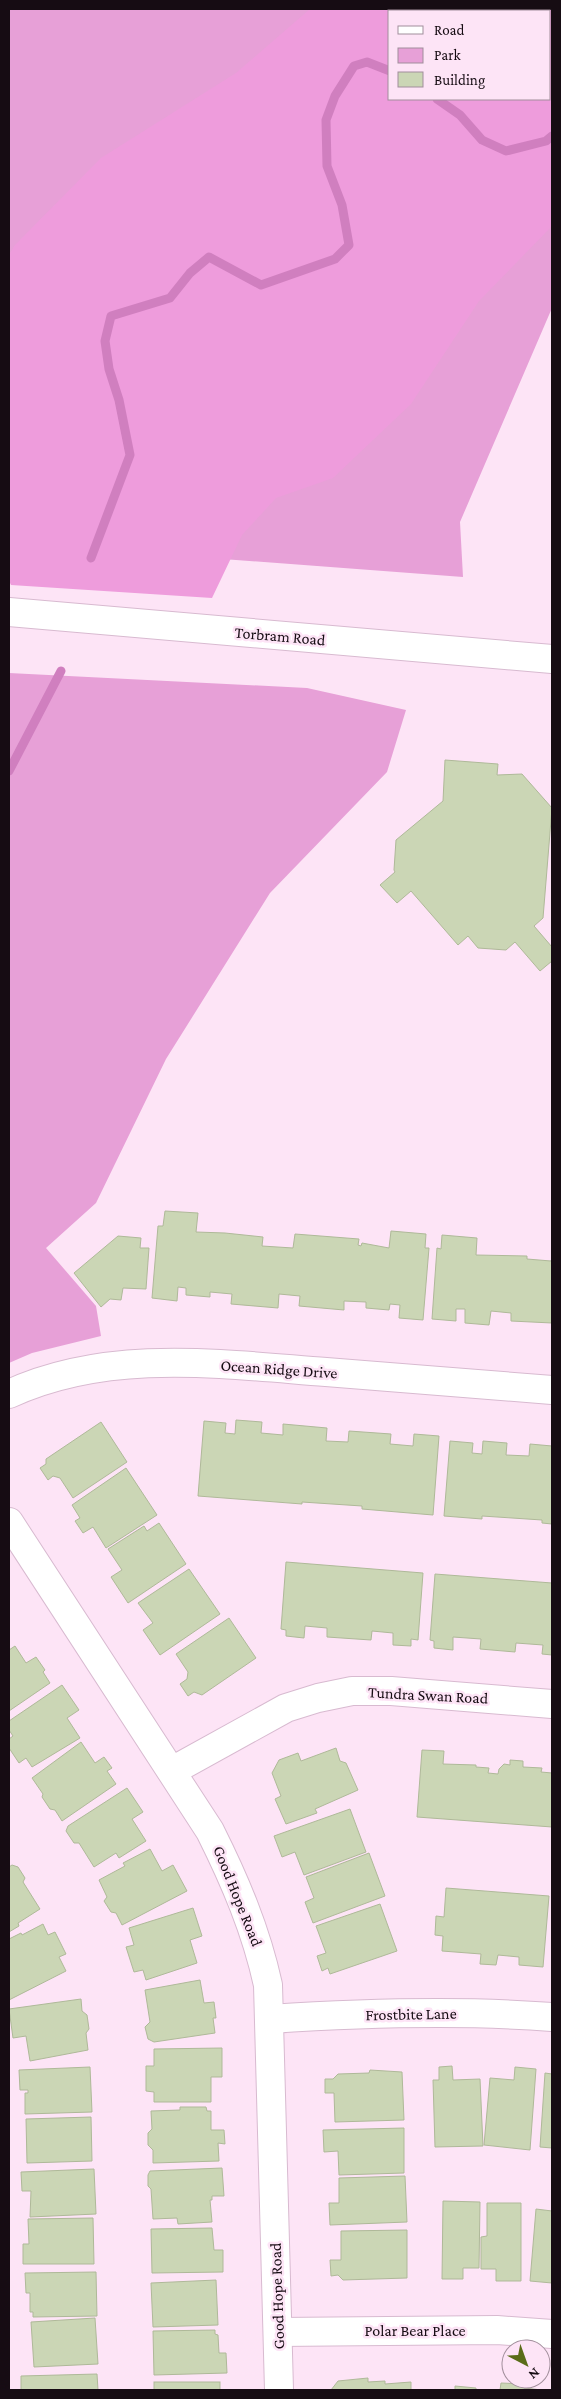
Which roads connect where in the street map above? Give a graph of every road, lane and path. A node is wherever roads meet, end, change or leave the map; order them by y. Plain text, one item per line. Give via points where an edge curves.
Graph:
1 (9, 612) edge
2 (552, 659) edge
3 (552, 1390) edge
4 (9, 1394) edge
5 (9, 1522) edge
6 (552, 1704) edge
7 (172, 1771) junction
8 (552, 2017) edge
9 (270, 2019) junction
10 (278, 2332) junction
11 (552, 2334) edge
12 (279, 2390) edge

1 - 2 street, Torbram Road
3 - 4 street, Ocean Ridge Drive via 228,1365 134,1363 80,1371
5 - 7 street, Good Hope Road
6 - 7 street, Tundra Swan Road via 391,1691 352,1691 286,1708
7 - 9 street, Good Hope Road via 210,1831 252,1925 268,1985
8 - 9 street, Frostbite Lane via 439,2014
9 - 10 street, Good Hope Road
10 - 11 street, Polar Bear Place via 497,2330
10 - 12 street, Good Hope Road

